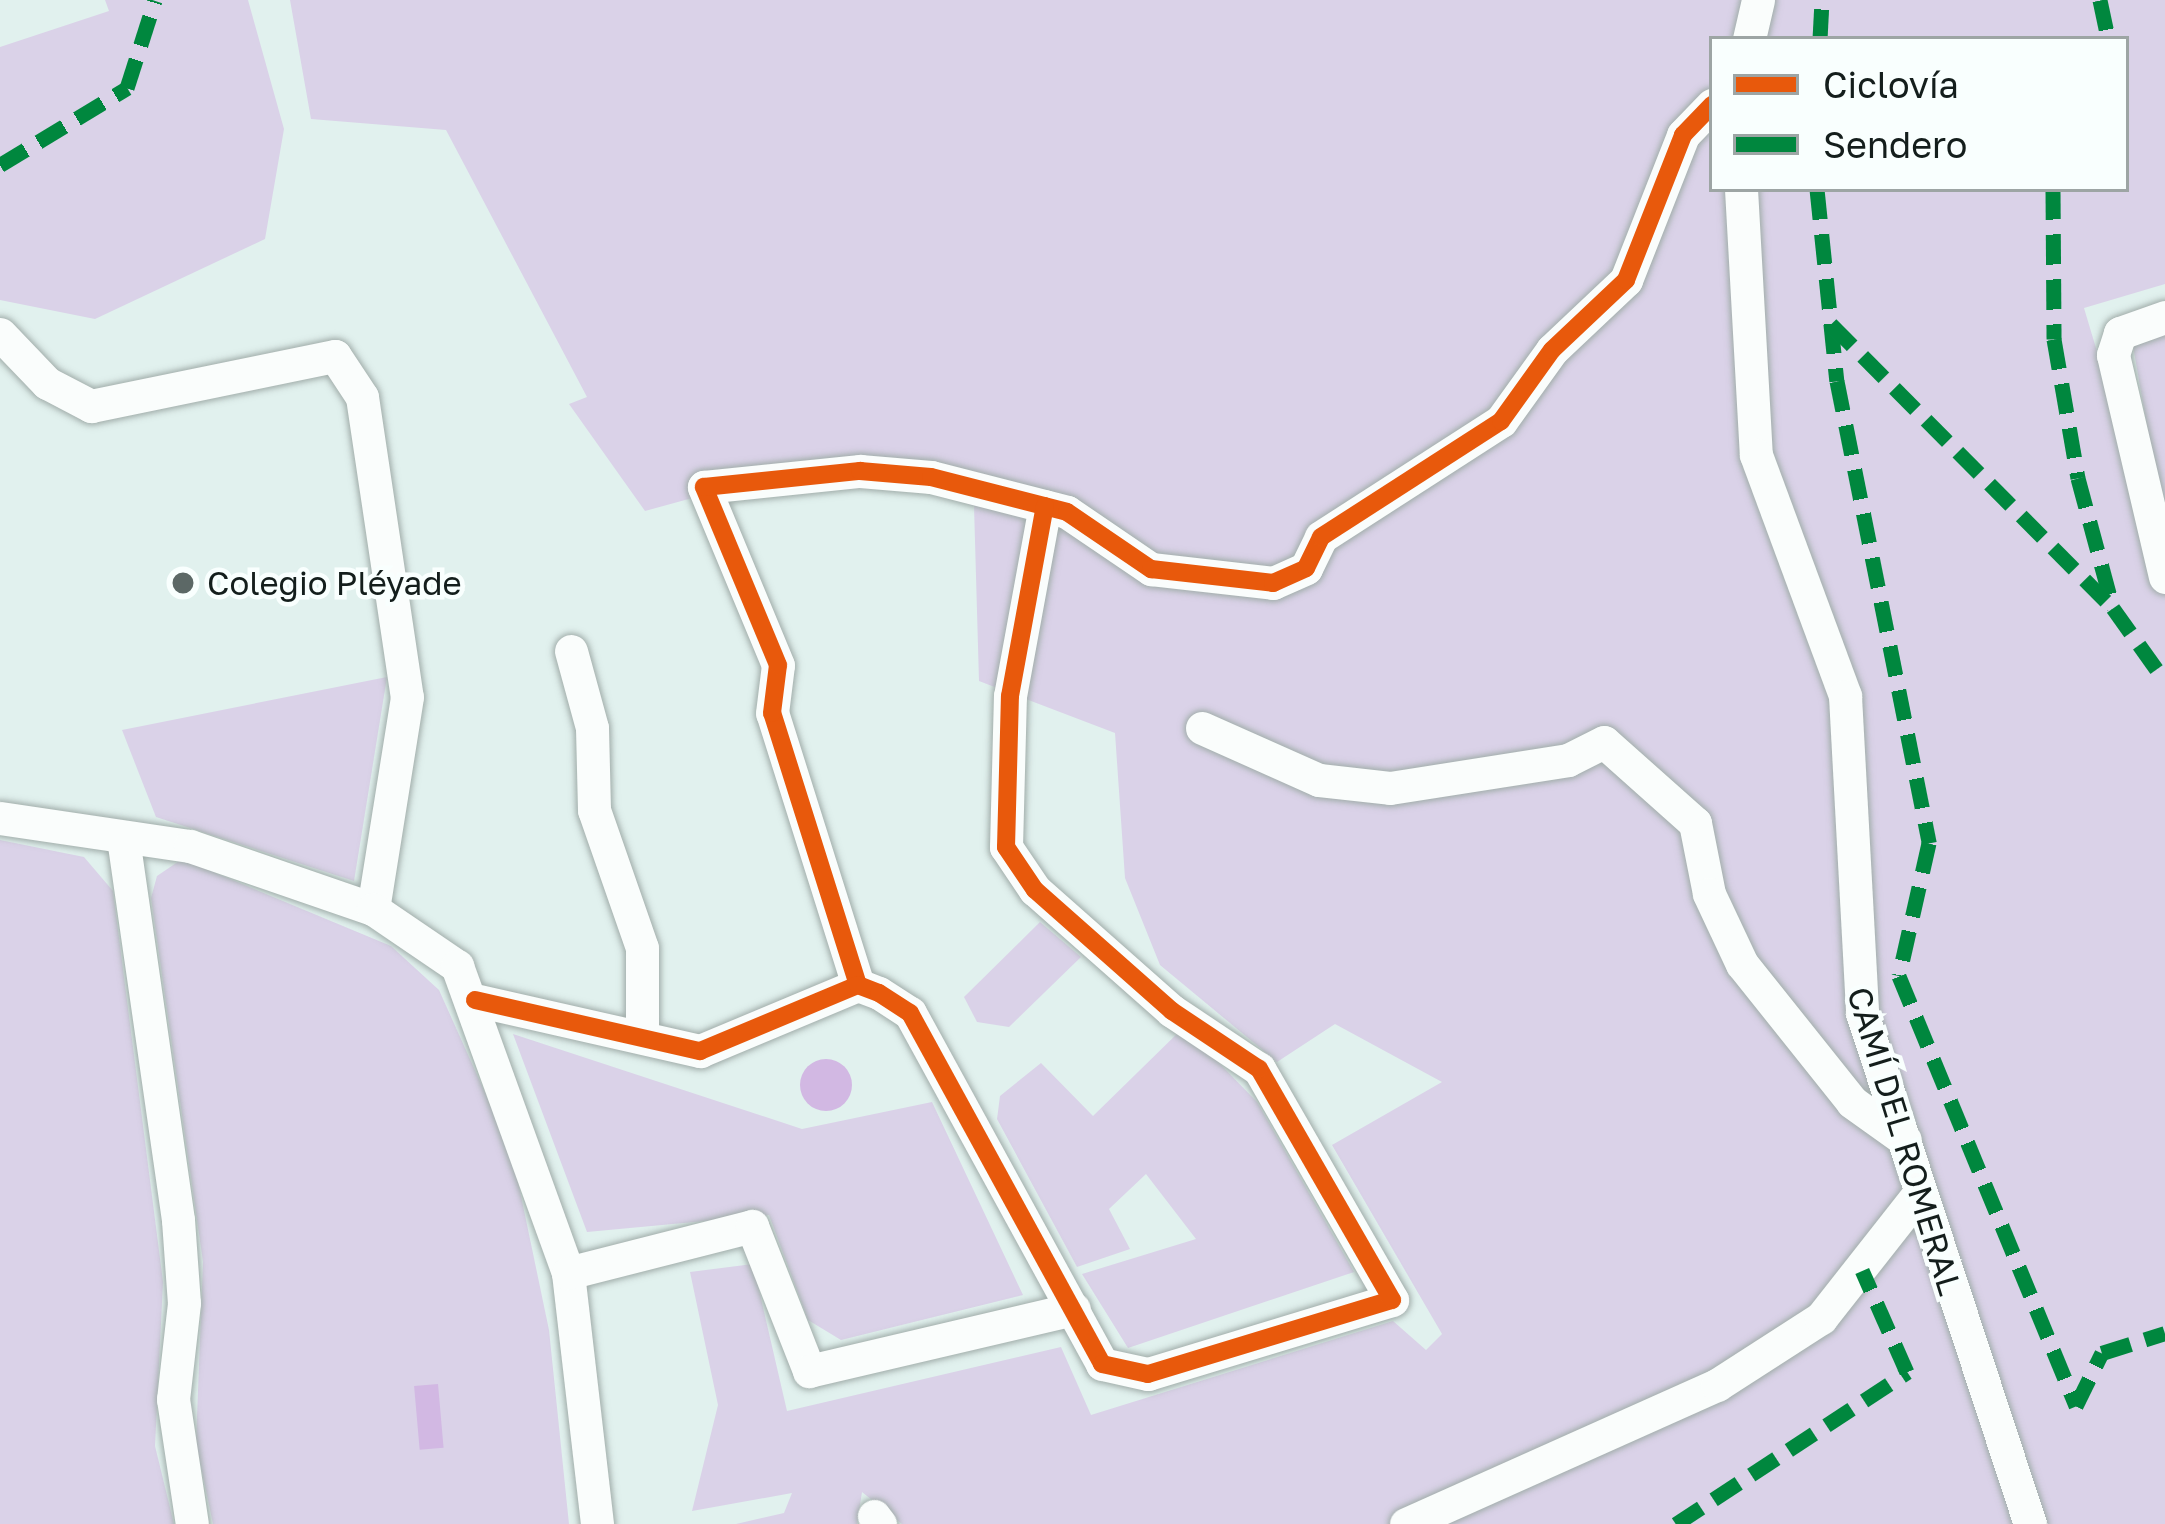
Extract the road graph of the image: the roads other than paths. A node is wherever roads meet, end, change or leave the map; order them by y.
1 (1758, 0) edge
2 (1750, 36) edge
3 (1709, 107) edge
4 (1741, 192) edge
5 (2165, 316) edge
6 (0, 334) edge
7 (1046, 506) junction
8 (2165, 577) edge
9 (571, 651) dead end
10 (1202, 728) dead end
11 (0, 818) edge
12 (123, 838) junction
13 (373, 909) junction
14 (858, 985) junction
15 (475, 1000) junction
16 (642, 1032) junction
17 (1906, 1141) junction
18 (1920, 1192) junction
19 (568, 1273) junction
20 (1074, 1309) junction
21 (193, 1524) edge
22 (597, 1524) edge
23 (1406, 1524) edge
24 (2030, 1524) edge

1 - 2 street
3 - 7 street
4 - 17 street, CAMÍ DEL ROMERAL
5 - 8 street
6 - 13 street
7 - 14 street
7 - 20 street
9 - 16 street
10 - 17 street
11 - 12 street
12 - 13 street
12 - 21 street
13 - 15 street
14 - 16 street
14 - 20 street
15 - 16 street
15 - 19 street
17 - 18 street, CAMÍ DEL ROMERAL
18 - 23 street
18 - 24 street, CAMÍ DEL ROMERAL
19 - 20 street
19 - 22 street

